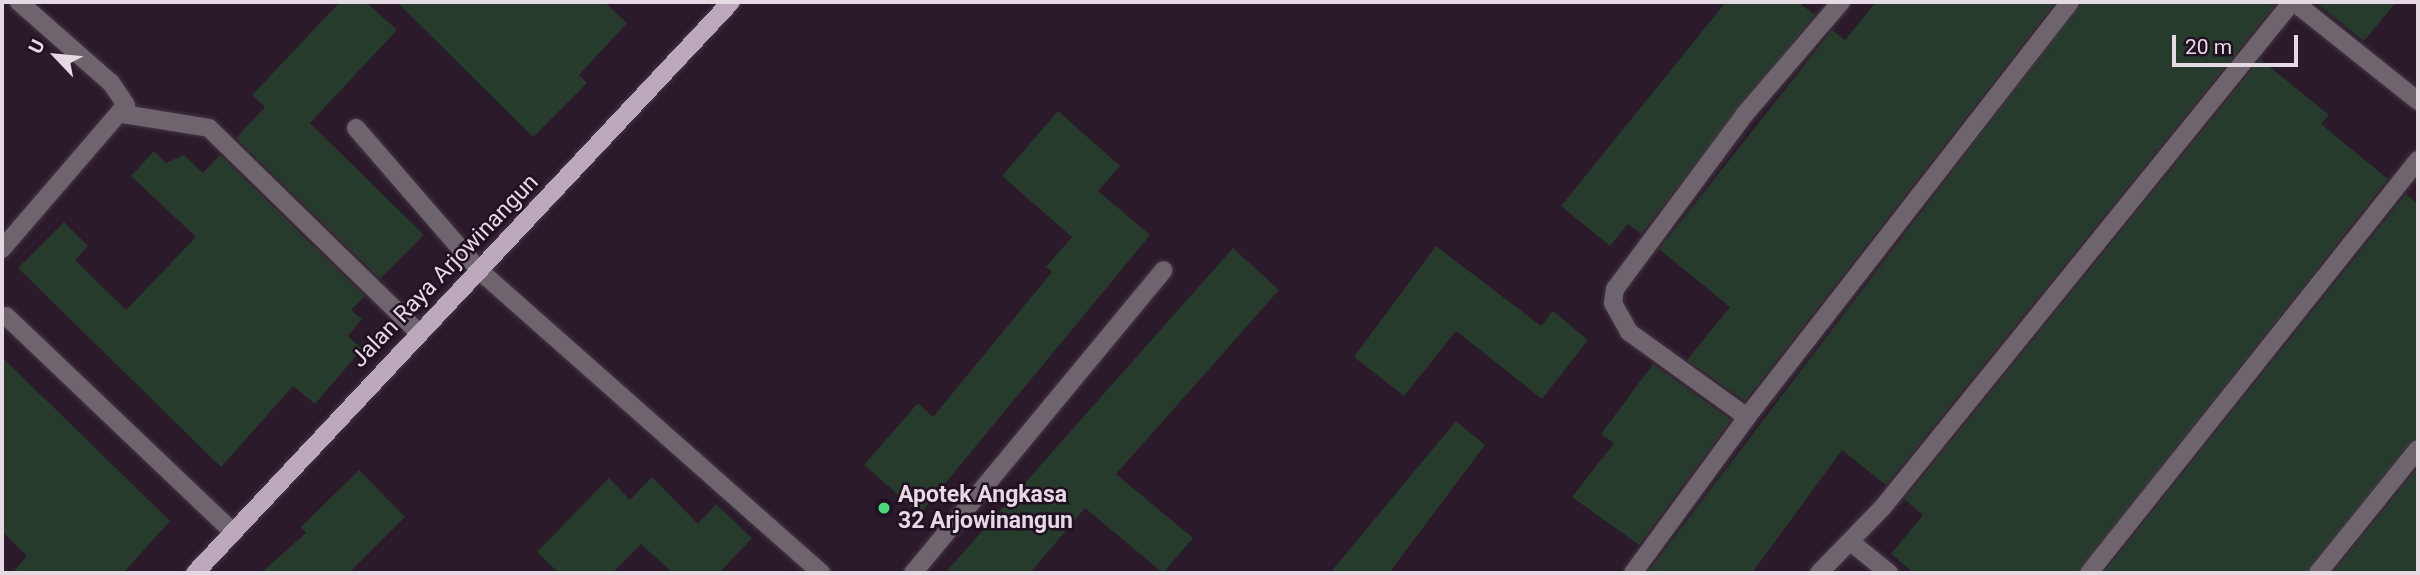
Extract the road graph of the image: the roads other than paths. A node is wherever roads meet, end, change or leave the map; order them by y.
1 (19, 2) edge
2 (731, 2) edge
3 (1841, 2) edge
4 (2070, 2) edge
5 (2293, 2) edge
6 (2418, 101) edge
7 (123, 114) junction
8 (356, 128) dead end
9 (2418, 160) edge
10 (2, 249) edge
11 (1164, 270) dead end
12 (480, 271) junction
13 (6, 317) dead end
14 (419, 333) junction
15 (1747, 417) junction
16 (2418, 449) edge
17 (233, 532) junction
18 (1852, 543) junction
19 (195, 573) edge
20 (821, 573) edge
21 (913, 573) edge
22 (1633, 573) edge
23 (1819, 573) edge
24 (1889, 573) edge
25 (2089, 573) edge
26 (2318, 573) edge

1 - 7 street
2 - 12 main road, Jalan Raya Arjowinangun
3 - 15 street
4 - 15 street
5 - 6 street
5 - 18 street
7 - 10 street
7 - 14 street
8 - 12 street
9 - 25 street
11 - 21 street
12 - 14 main road, Jalan Raya Arjowinangun
12 - 20 street
13 - 17 street
14 - 17 main road, Jalan Raya Arjowinangun
15 - 22 street
16 - 26 street
17 - 19 main road, Jalan Raya Arjowinangun
18 - 23 street
18 - 24 street

